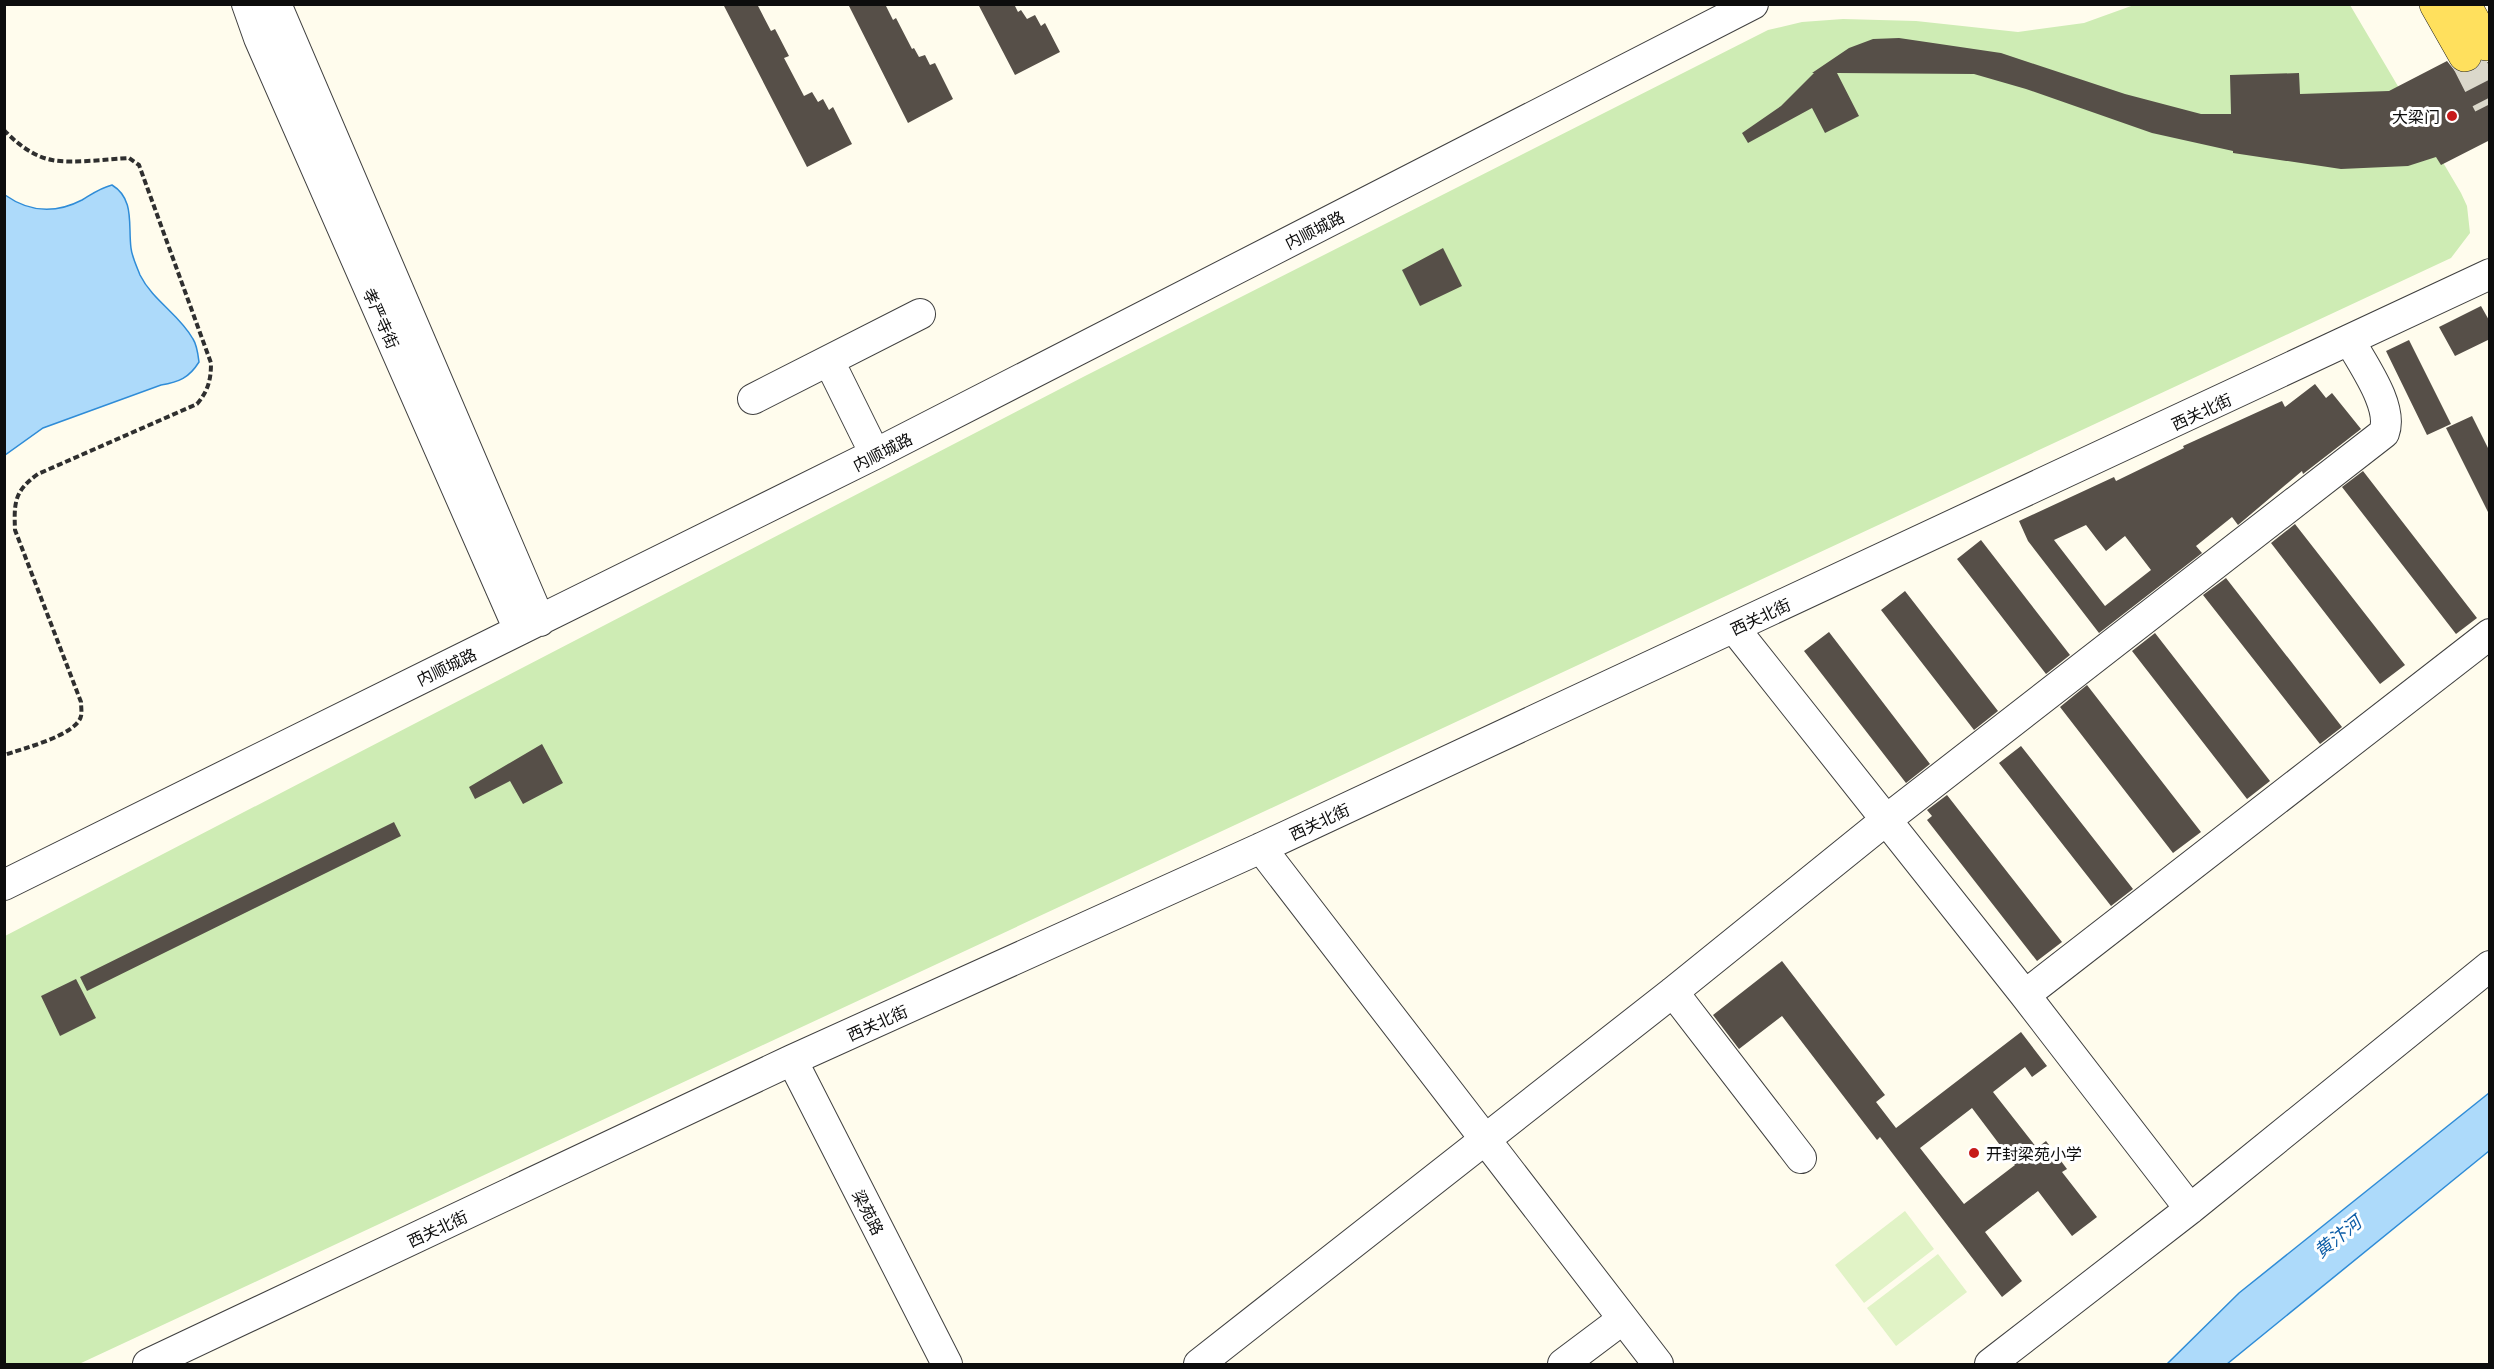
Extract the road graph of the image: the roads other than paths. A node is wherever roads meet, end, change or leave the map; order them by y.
1 (247, 4) edge
2 (276, 4) edge
3 (1753, 4) edge
4 (2436, 4) edge
5 (2464, 4) edge
6 (2490, 274) edge
7 (920, 314) dead end
8 (2350, 341) junction
9 (829, 361) junction
10 (753, 399) dead end
11 (875, 454) junction
12 (530, 625) junction
13 (1734, 628) junction
14 (2490, 634) edge
15 (1886, 820) junction
16 (1261, 848) junction
17 (4, 885) edge
18 (2490, 966) edge
19 (1673, 992) junction
20 (2025, 995) junction
21 (792, 1060) junction
22 (1485, 1140) junction
23 (1801, 1158) dead end
24 (2190, 1209) junction
25 (1623, 1319) junction
26 (148, 1365) edge
27 (947, 1365) edge
28 (1199, 1365) edge
29 (1563, 1365) edge
30 (1658, 1365) edge
31 (1990, 1365) edge

1 - 12 street, 孝严寺街
2 - 12 street, 孝严寺街
3 - 11 street, 内顺城路
4 - 5 main road
6 - 8 street, 西关北街
7 - 9 street
8 - 13 street, 西关北街
8 - 15 street
9 - 10 street
9 - 11 street
11 - 12 street, 内顺城路
12 - 17 street, 内顺城路
13 - 15 street
13 - 16 street, 西关北街
14 - 20 street
15 - 19 street
15 - 20 street
16 - 21 street, 西关北街
16 - 22 street
18 - 24 street
19 - 22 street
19 - 23 street
20 - 24 street
21 - 26 street, 西关北街
21 - 27 street, 梁苑路
22 - 25 street
22 - 28 street
24 - 31 street
25 - 29 street
25 - 30 street

